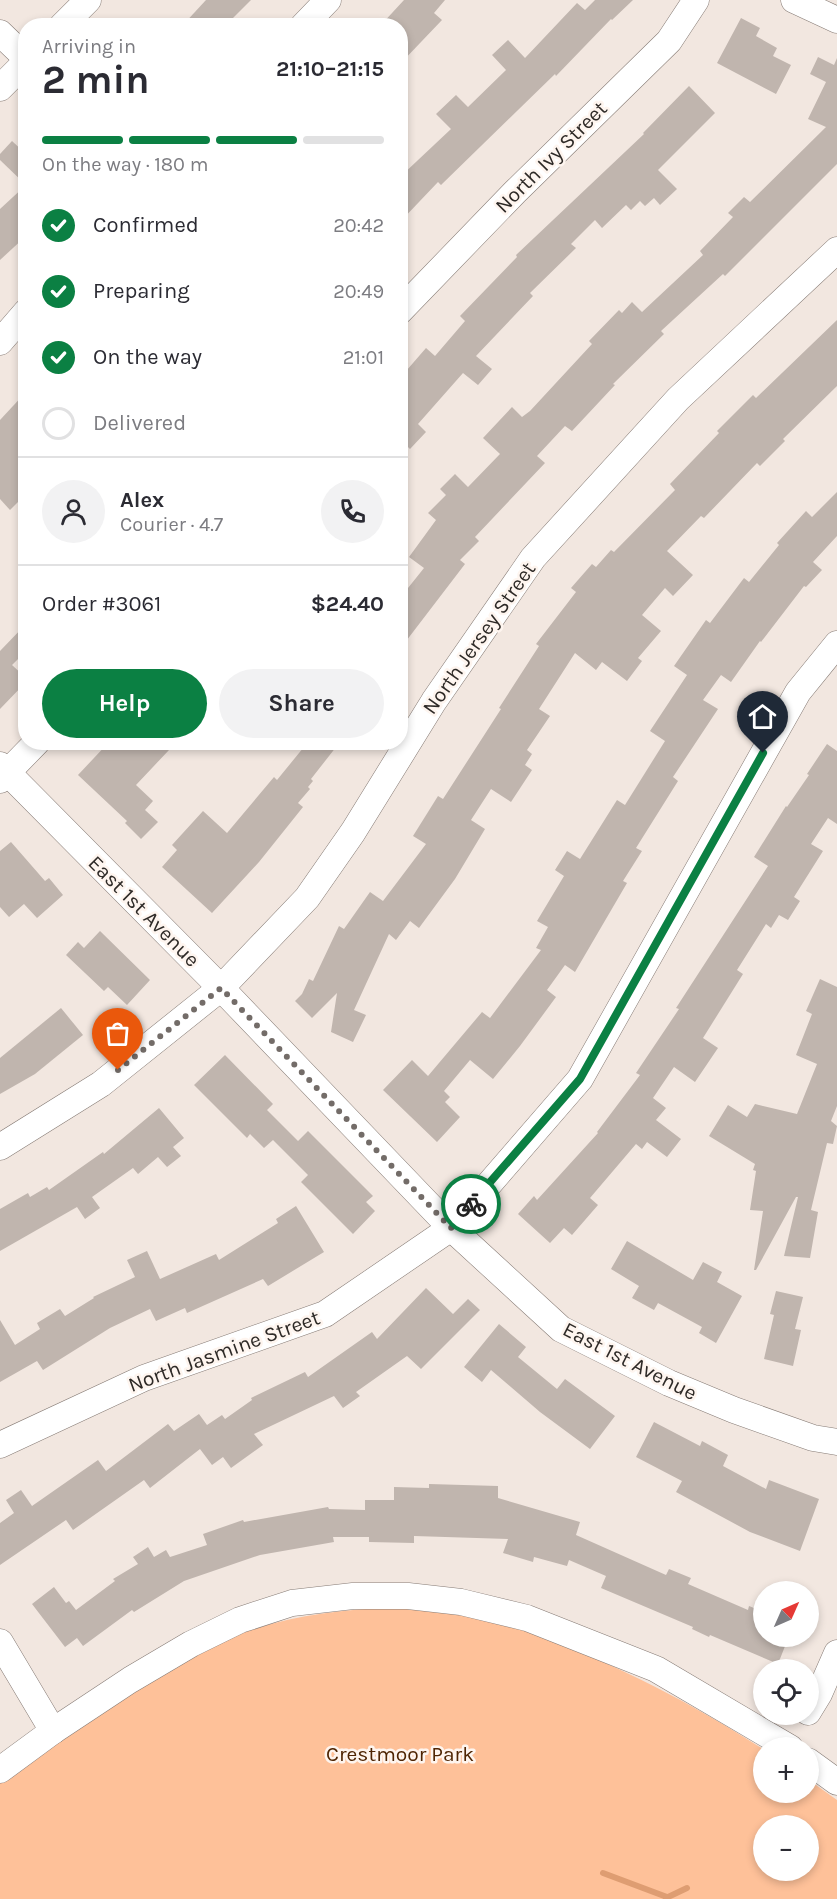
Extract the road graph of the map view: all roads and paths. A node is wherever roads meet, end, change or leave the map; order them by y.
1 (88, 0) edge
2 (328, 0) edge
3 (696, 0) edge
4 (794, 0) edge
5 (71, 18) edge
6 (311, 18) edge
7 (837, 20) edge
8 (0, 33) edge
9 (18, 52) edge
10 (18, 69) edge
11 (0, 88) edge
12 (837, 250) edge
13 (408, 303) edge
14 (18, 321) edge
15 (0, 342) edge
16 (837, 644) edge
17 (408, 743) edge
18 (28, 750) edge
19 (404, 750) edge
20 (2, 773) edge
21 (221, 988) junction
22 (0, 1148) edge
23 (451, 1228) junction
24 (837, 1442) edge
25 (0, 1445) edge
26 (0, 1642) edge
27 (837, 1653) edge
28 (819, 1694) edge
29 (53, 1731) junction
30 (772, 1737) edge
31 (819, 1769) edge
32 (0, 1770) edge
33 (837, 1782) edge

1 - 5 street
2 - 6 street
3 - 13 street, North Ivy Street
4 - 7 street
8 - 9 street
10 - 11 street
12 - 17 street, North Jersey Street
14 - 15 street
16 - 23 street, North Jasmine Street
18 - 20 street
19 - 21 street, North Jersey Street
20 - 21 street, East 1st Avenue
21 - 22 street, North Jersey Street
21 - 23 street, East 1st Avenue
23 - 24 street, East 1st Avenue
23 - 25 street, North Jasmine Street
26 - 29 street
27 - 28 street
29 - 30 street
29 - 32 street
31 - 33 street

